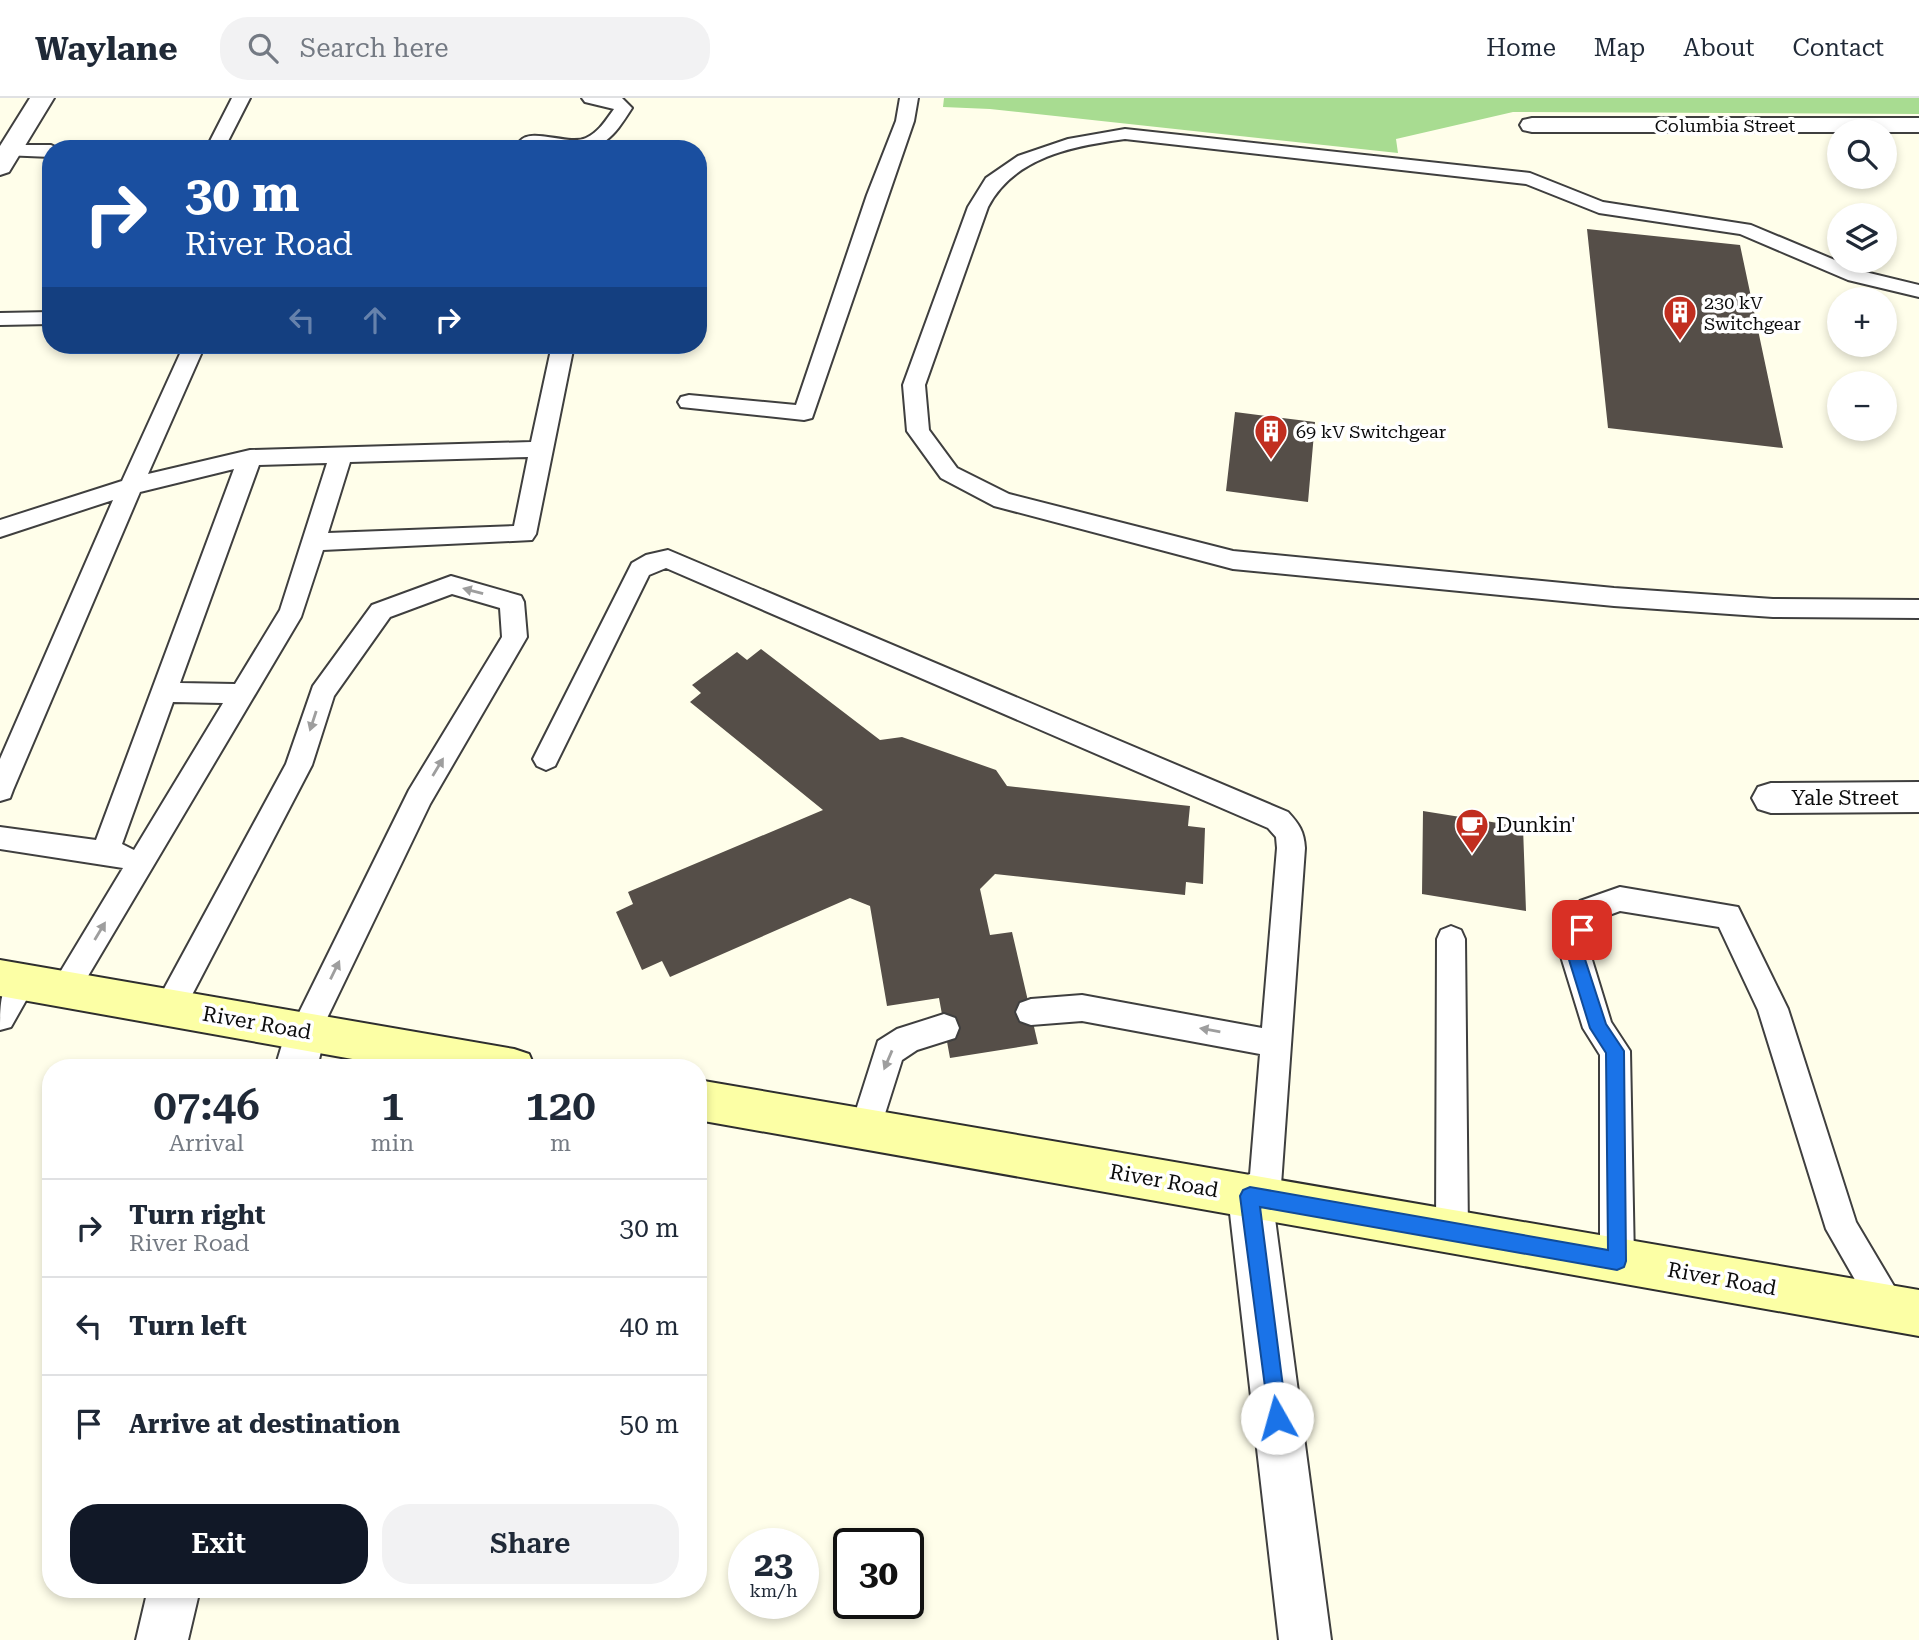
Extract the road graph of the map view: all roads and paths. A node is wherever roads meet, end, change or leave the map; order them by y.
1 (42, 98) edge
2 (241, 98) edge
3 (591, 98) edge
4 (909, 98) edge
5 (1532, 125) dead end
6 (1919, 125) edge
7 (220, 140) edge
8 (595, 140) edge
9 (42, 152) edge
10 (5, 159) edge
11 (1919, 291) edge
12 (42, 318) edge
13 (0, 319) edge
14 (190, 354) edge
15 (562, 354) edge
16 (689, 402) dead end
17 (541, 449) junction
18 (341, 455) junction
19 (250, 458) junction
20 (131, 486) junction
21 (0, 529) edge
22 (314, 542) junction
23 (1919, 609) edge
24 (164, 692) junction
25 (243, 694) junction
26 (546, 759) dead end
27 (0, 790) edge
28 (1919, 797) edge
29 (1771, 798) dead end
30 (0, 838) edge
31 (106, 853) junction
32 (144, 859) junction
33 (1451, 939) dead end
34 (11, 979) edge
35 (65, 989) junction
36 (170, 1007) junction
37 (1031, 1012) dead end
38 (0, 1017) edge
39 (944, 1028) dead end
40 (1276, 1045) junction
41 (301, 1049) edge
42 (413, 1059) edge
43 (707, 1102) edge
44 (866, 1129) junction
45 (1257, 1198) junction
46 (1452, 1232) junction
47 (1617, 1261) junction
48 (1904, 1311) edge
49 (172, 1598) edge
50 (162, 1640) edge
51 (1305, 1640) edge

1 - 10 street
2 - 7 lane
3 - 8 lane
4 - 16 lane
5 - 6 street, Columbia Street
9 - 10 lane
11 - 23 lane
12 - 13 lane
14 - 20 lane
15 - 17 lane
17 - 18 lane
17 - 22 lane
18 - 19 lane
18 - 22 lane
19 - 20 lane
19 - 24 lane
20 - 21 lane
20 - 27 lane
22 - 25 lane
24 - 25 lane
24 - 31 lane
25 - 32 lane
26 - 40 lane
28 - 29 street, Yale Street
30 - 31 lane
31 - 32 lane
35 -> 32 lane
33 - 46 lane
34 - 35 main road, River Road
34 - 38 lane
35 - 36 main road, River Road
36 - 41 main road, River Road
41 -> 36 lane
40 -> 37 lane
39 -> 44 lane
40 - 45 lane
41 - 42 main road, River Road
43 - 44 main road, River Road
44 - 45 main road, River Road
45 - 46 main road, River Road
45 - 51 street
46 - 47 main road, River Road
47 - 48 main road, River Road
47 - 48 lane
49 - 50 street

